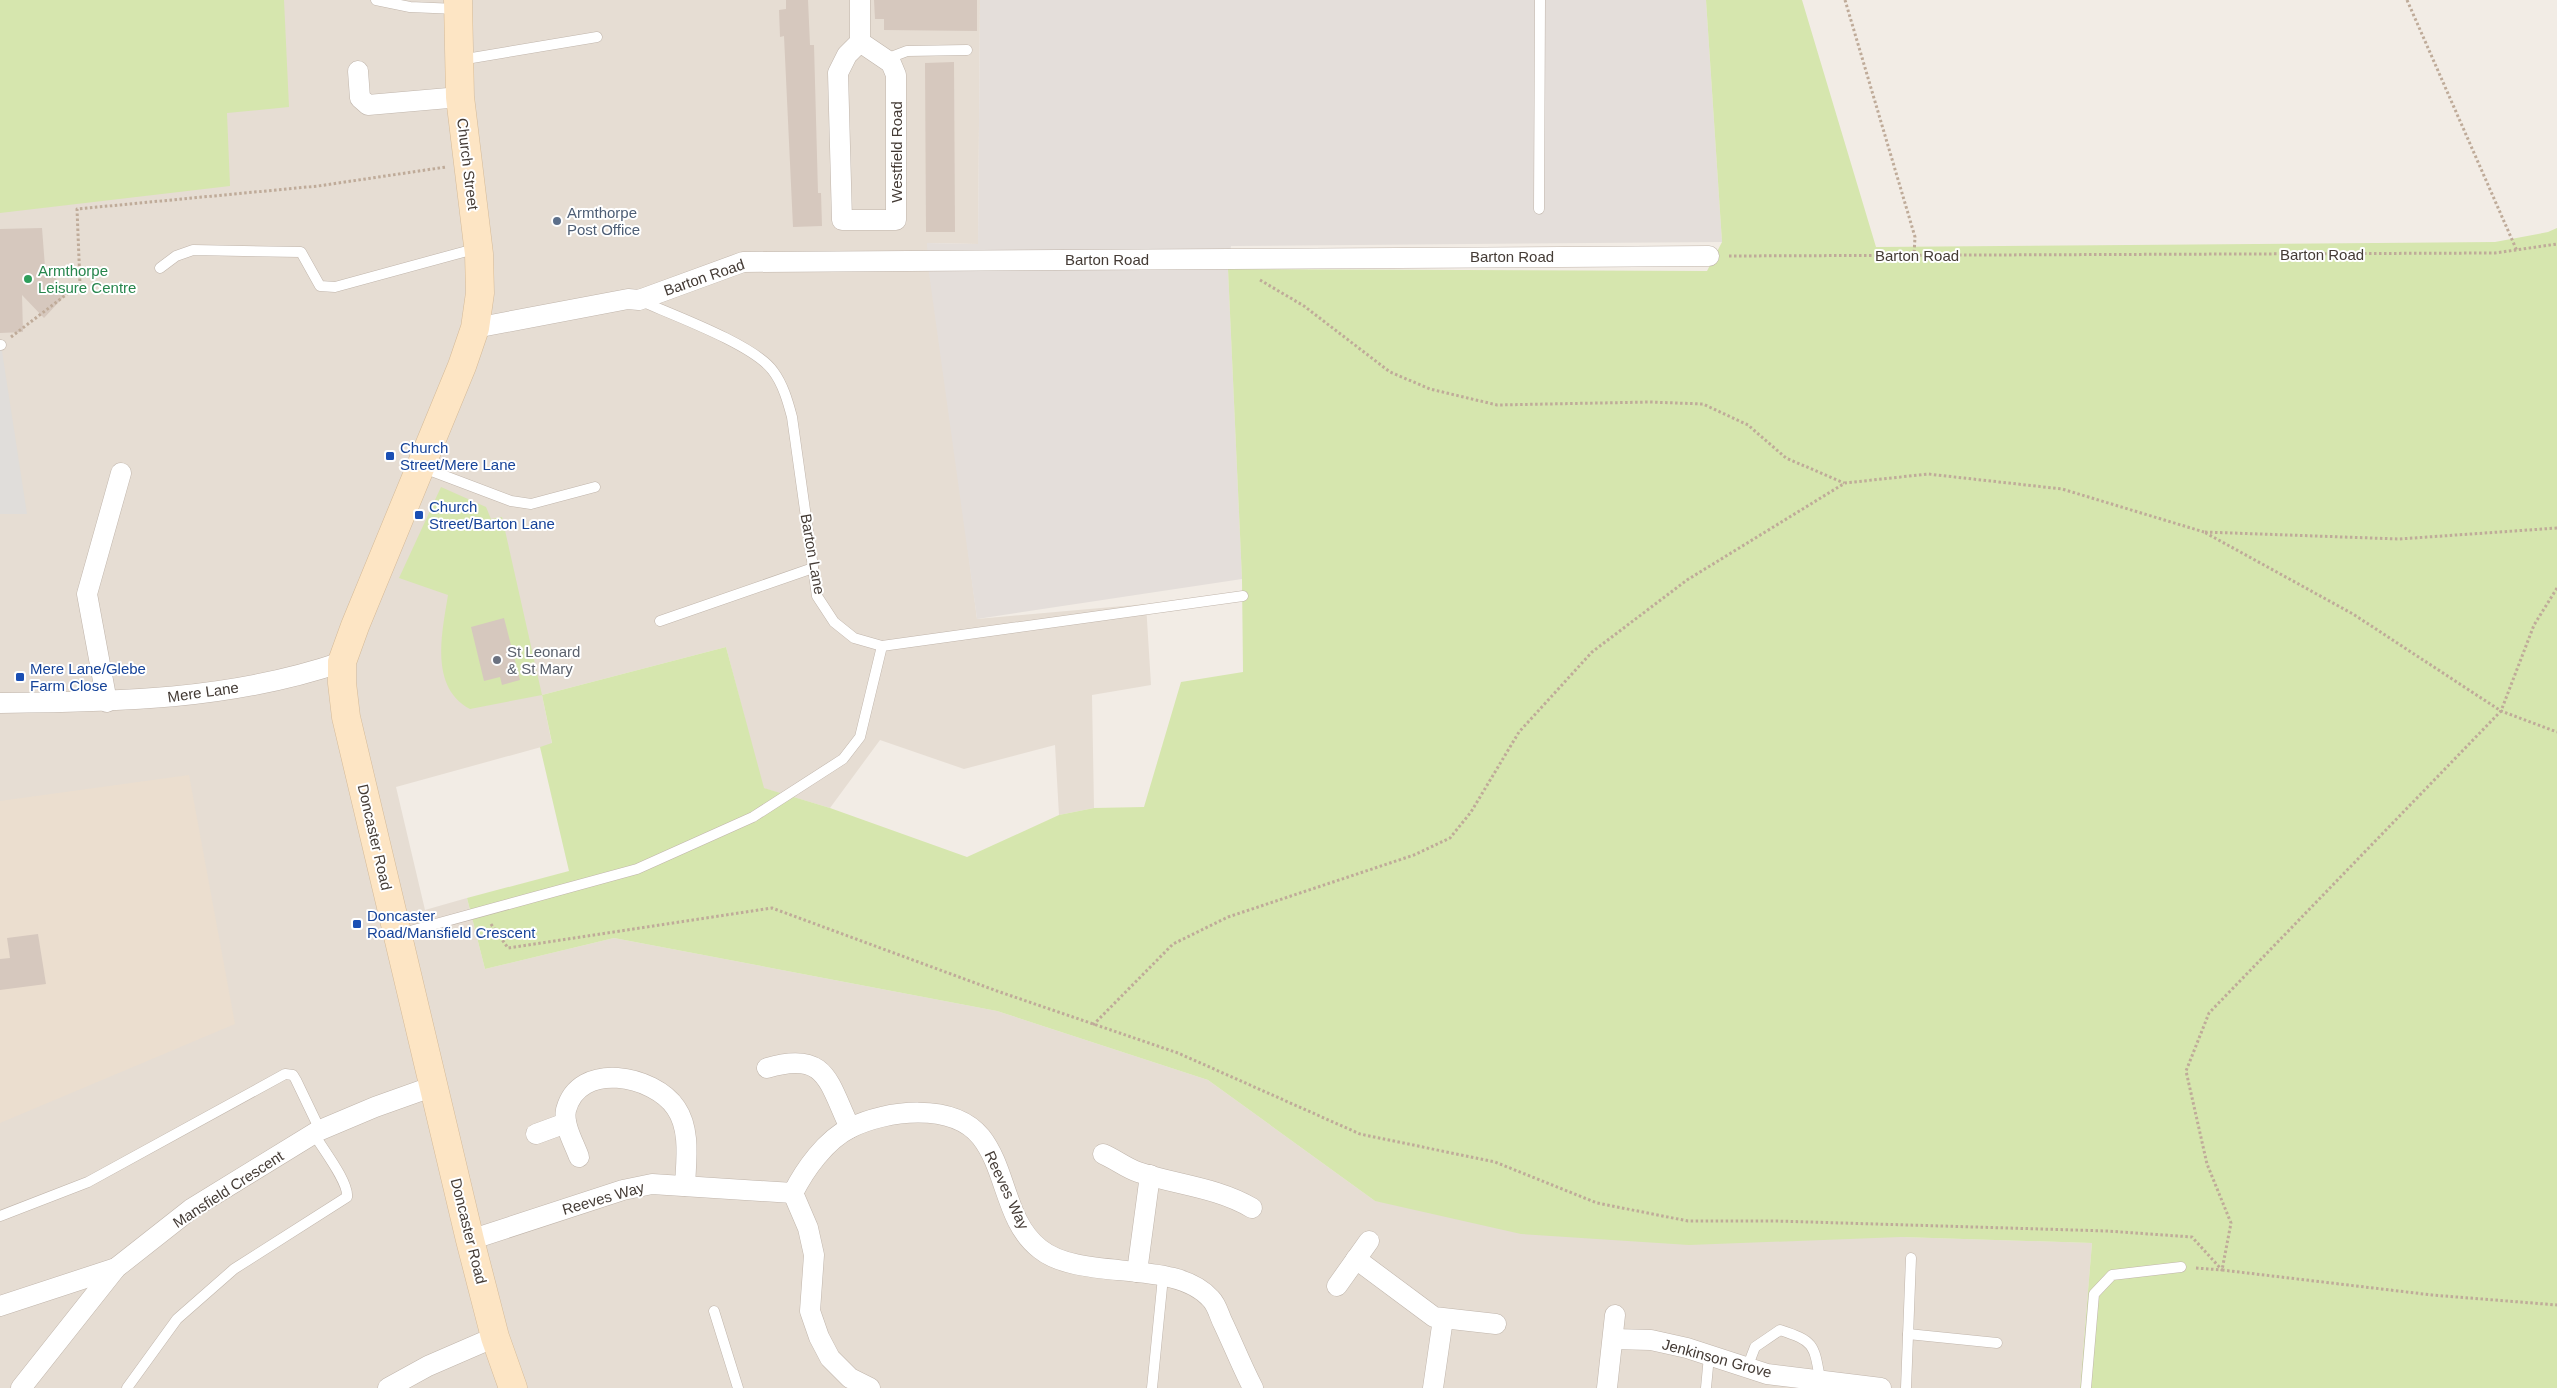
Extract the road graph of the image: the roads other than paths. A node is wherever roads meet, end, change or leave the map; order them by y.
1 (376, 0) edge
2 (860, 0) edge
3 (1540, 0) edge
4 (458, 4) edge
5 (597, 37) dead end
6 (860, 42) junction
7 (967, 50) dead end
8 (886, 59) junction
9 (459, 60) junction
10 (358, 71) dead end
11 (460, 97) junction
12 (1540, 209) dead end
13 (479, 248) junction
14 (1708, 256) road end
15 (160, 268) dead end
16 (639, 300) junction
17 (475, 328) junction
18 (420, 467) junction
19 (121, 473) dead end
20 (595, 487) dead end
21 (813, 568) junction
22 (1242, 596) dead end
23 (660, 621) dead end
24 (882, 646) junction
25 (342, 662) junction
26 (107, 702) junction
27 (0, 703) edge
28 (398, 934) junction
29 (767, 1068) dead end
30 (434, 1086) junction
31 (566, 1123) junction
32 (850, 1128) junction
33 (317, 1132) junction
34 (536, 1134) dead end
35 (1103, 1154) dead end
36 (579, 1157) dead end
37 (1150, 1175) junction
38 (685, 1186) junction
39 (794, 1192) junction
40 (1252, 1208) dead end
41 (0, 1216) edge
42 (470, 1240) junction
43 (1369, 1241) dead end
44 (1911, 1258) dead end
45 (1356, 1259) junction
46 (2181, 1267) road end
47 (116, 1268) junction
48 (1137, 1272) junction
49 (1162, 1277) junction
50 (1337, 1286) dead end
51 (0, 1306) edge
52 (714, 1311) dead end
53 (1615, 1315) dead end
54 (1443, 1319) junction
55 (1496, 1324) dead end
56 (1908, 1334) junction
57 (495, 1337) junction
58 (1613, 1339) junction
59 (1997, 1343) dead end
60 (1709, 1356) junction
61 (1747, 1368) junction
62 (1820, 1379) junction
63 (1790, 1382) edge
64 (21, 1388) edge
65 (127, 1388) edge
66 (388, 1388) edge
67 (513, 1388) edge
68 (738, 1388) edge
69 (870, 1388) edge
70 (1152, 1388) edge
71 (1253, 1388) edge
72 (1433, 1388) edge
73 (1607, 1388) edge
74 (1706, 1388) edge
75 (1881, 1388) edge
76 (1906, 1388) edge
77 (2086, 1388) edge

1 - 4 lane
2 - 6 street
3 - 12 lane
4 - 9 street, Church Street
5 - 9 lane
6 - 8 street
6 - 8 street, Westfield Road
7 - 8 lane
9 - 11 street, Church Street
10 - 11 street
11 - 13 street, Church Street
13 - 15 lane
13 - 17 street, Church Street
14 - 16 street, Barton Road
16 - 17 street, Barton Road
16 - 21 lane, Barton Lane
17 - 18 street, Doncaster Road
18 - 20 lane
18 - 25 street, Doncaster Road
19 - 26 street
21 - 23 lane
21 - 24 lane, Barton Lane
22 - 24 lane, Barton Lane
24 - 28 lane
25 - 26 street, Mere Lane
25 - 28 street, Doncaster Road
26 - 27 street, Mere Lane
28 - 30 street, Doncaster Road
29 - 32 street
30 - 33 street, Mansfield Crescent
30 - 42 street, Doncaster Road
31 - 34 street
31 - 36 street
31 - 38 street
32 - 39 street, Reeves Way
32 - 48 street, Reeves Way
33 - 41 lane
33 - 47 street, Mansfield Crescent
33 - 65 lane
35 - 37 street
37 - 40 street
37 - 48 street
38 - 39 street, Reeves Way
38 - 42 street, Reeves Way
39 - 69 street
42 - 57 street, Doncaster Road
43 - 45 street
44 - 56 lane
45 - 50 street
45 - 54 street
46 - 77 lane
47 - 51 street
47 - 64 street, Mansfield Crescent
48 - 49 street, Reeves Way
49 - 70 lane
49 - 71 street, Reeves Way
52 - 68 lane
53 - 58 street
54 - 55 street
54 - 72 street
56 - 59 lane
56 - 76 lane
57 - 66 street
57 - 67 street, Doncaster Road
58 - 60 street, Jenkinson Grove
58 - 73 street
60 - 61 street, Jenkinson Grove
60 - 74 lane
61 - 62 lane
61 - 63 street, Jenkinson Grove
62 - 63 street, Jenkinson Grove
62 - 75 street, Jenkinson Grove

